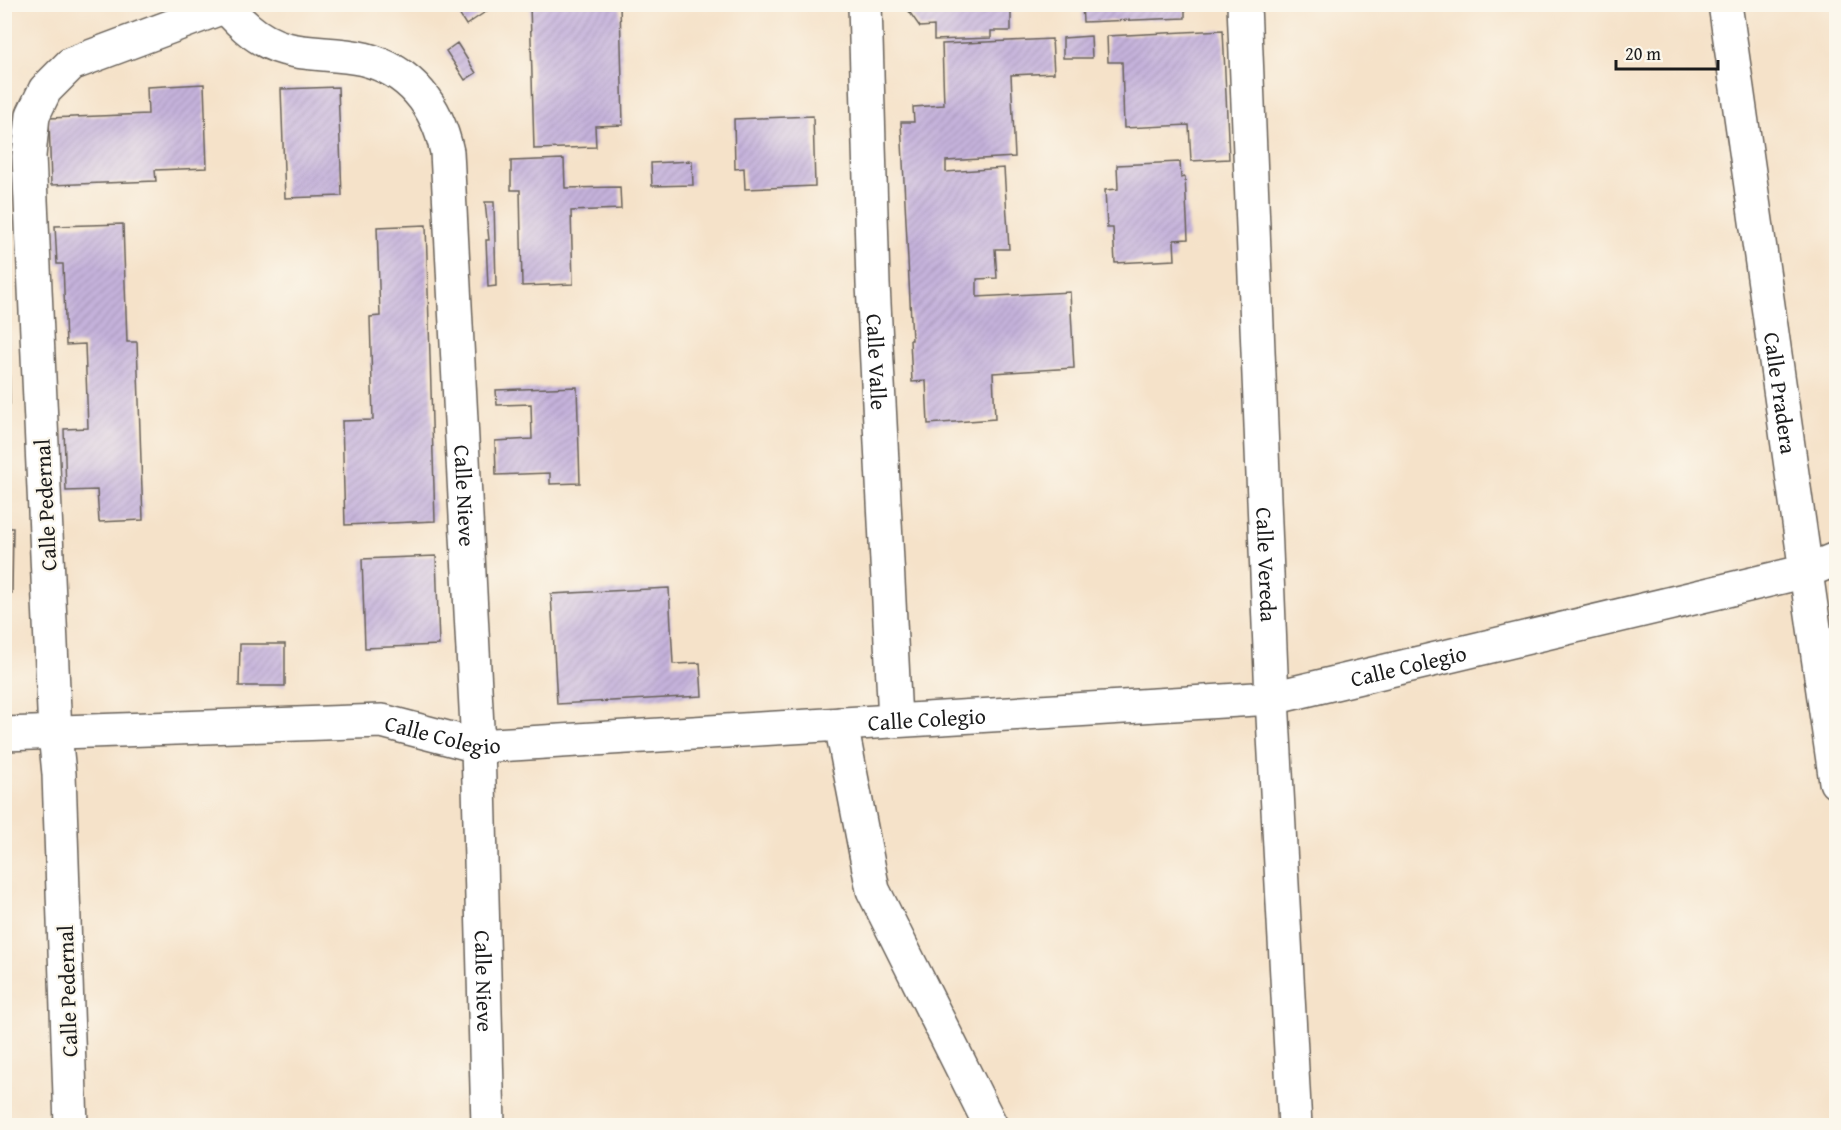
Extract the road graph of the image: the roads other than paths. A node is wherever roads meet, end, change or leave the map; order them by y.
1 (865, 4) edge
2 (1244, 4) edge
3 (1725, 4) edge
4 (226, 5) edge
5 (1836, 559) edge
6 (1807, 571) junction
7 (1272, 698) junction
8 (895, 720) junction
9 (841, 724) junction
10 (55, 734) junction
11 (4, 735) edge
12 (478, 746) junction
13 (1836, 782) edge
14 (71, 1125) edge
15 (488, 1125) edge
16 (991, 1125) edge
17 (1295, 1125) edge

1 - 8 street, Calle Valle
2 - 7 street, Calle Vereda
3 - 6 street, Calle Pradera
4 - 10 street, Calle Pedernal
4 - 12 street, Calle Nieve
5 - 6 street, Calle Colegio
6 - 7 street, Calle Colegio
6 - 13 street, Calle Pradera
7 - 8 street, Calle Colegio
7 - 17 street, Calle Vereda
8 - 9 street, Calle Colegio
9 - 12 street, Calle Colegio
9 - 16 street
10 - 11 street, Calle Colegio
10 - 12 street, Calle Colegio
10 - 14 street, Calle Pedernal
12 - 15 street, Calle Nieve

